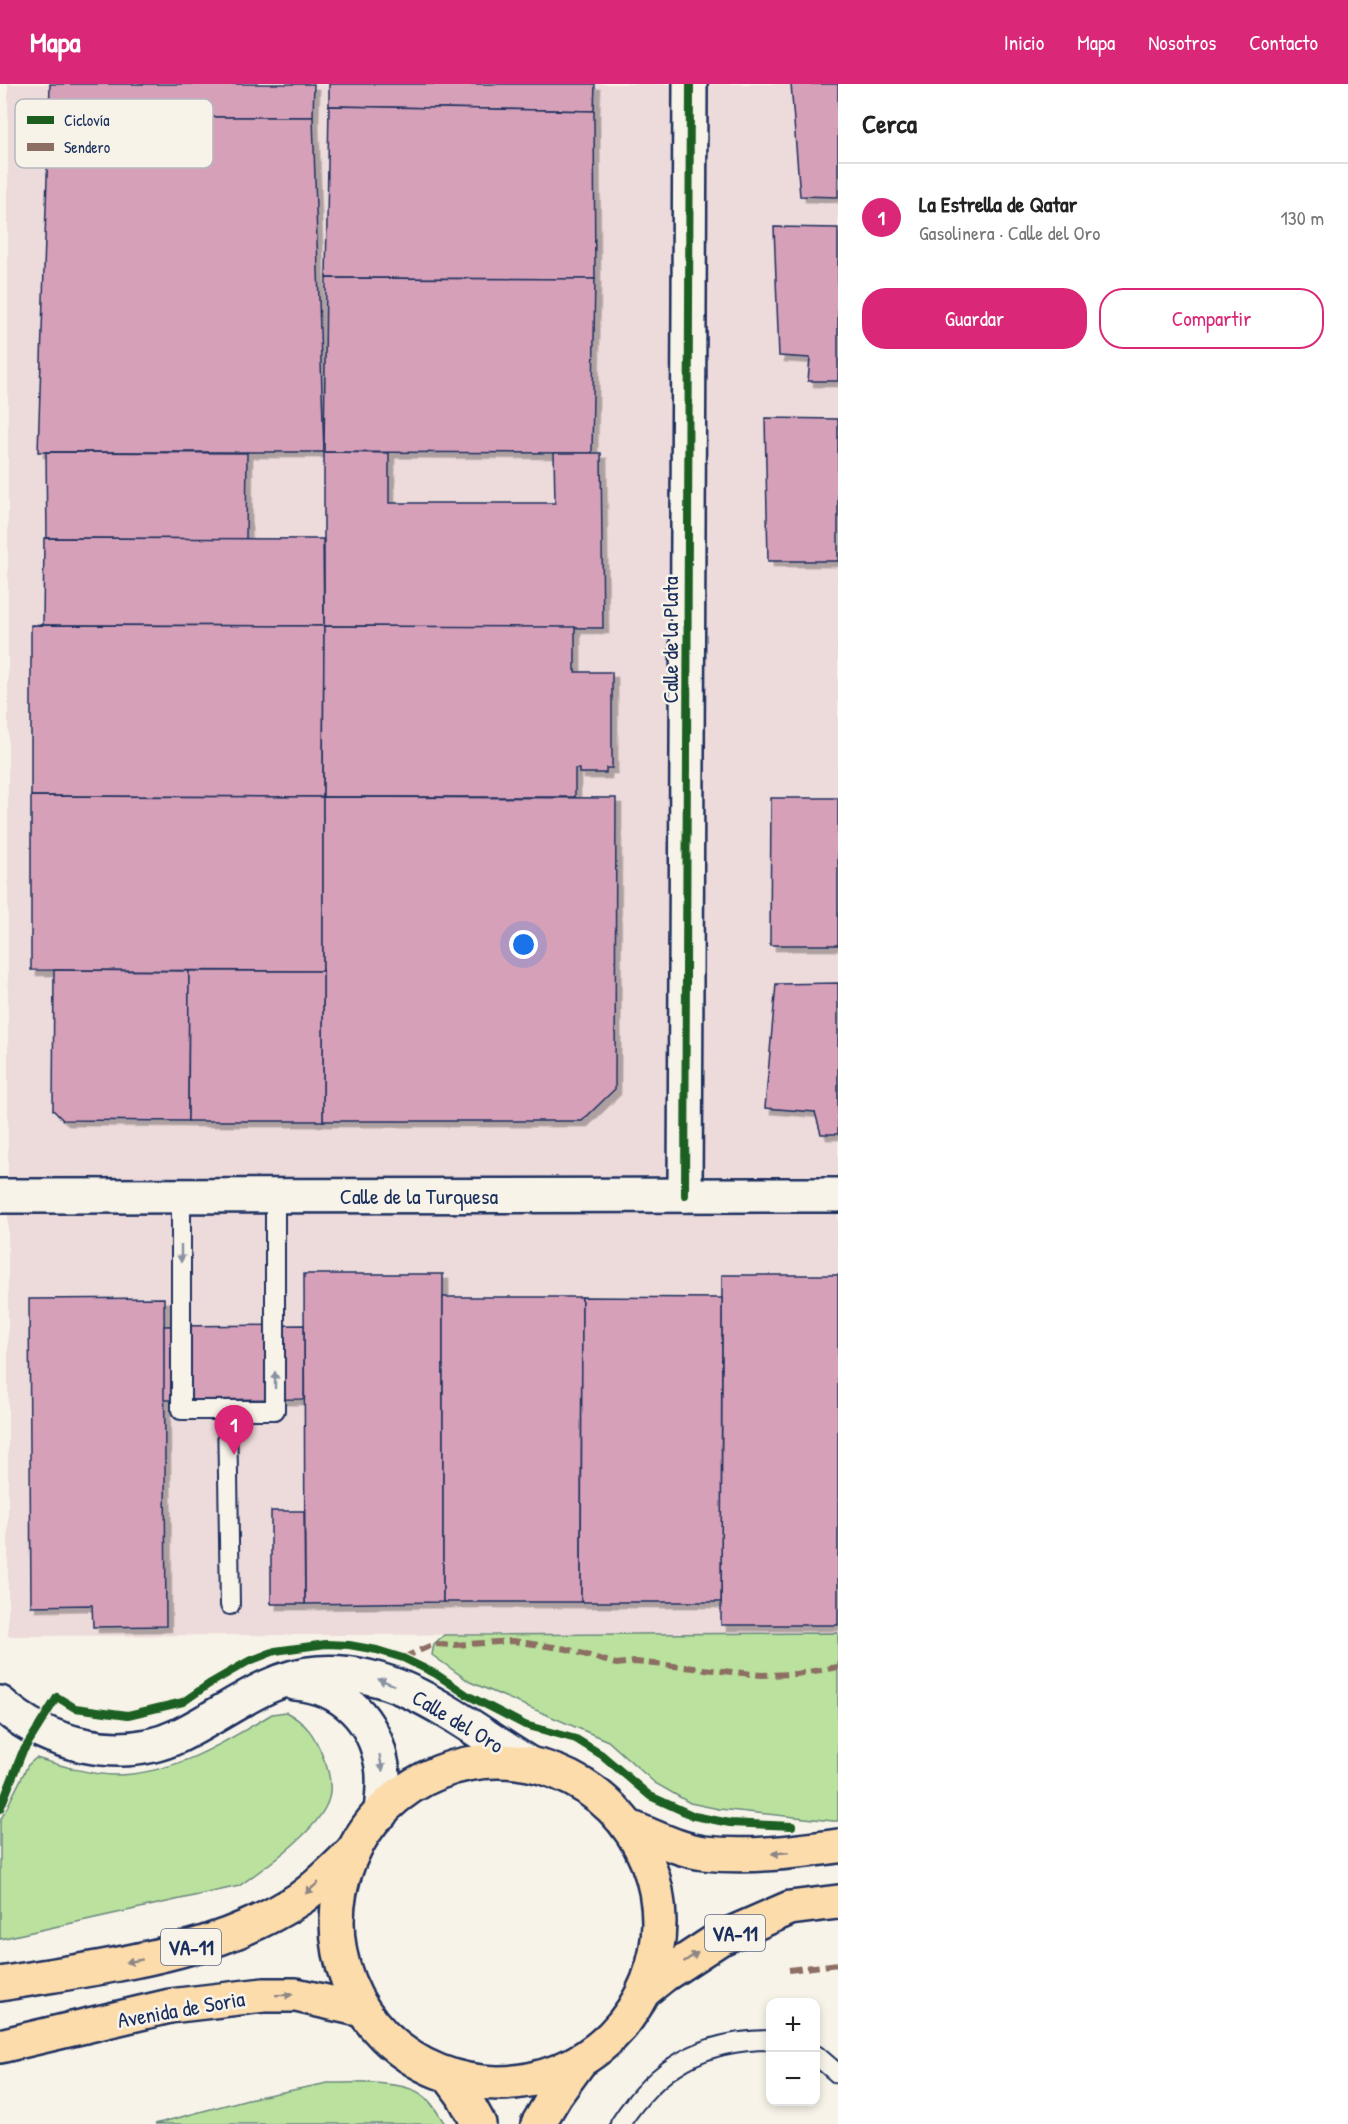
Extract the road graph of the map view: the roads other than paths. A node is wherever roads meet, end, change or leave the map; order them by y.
1 (690, 84) edge
2 (686, 1195) junction
3 (838, 1195) edge
4 (0, 1196) edge
5 (181, 1196) junction
6 (274, 1196) junction
7 (227, 1410) junction
8 (230, 1605) dead end
9 (281, 1682) junction
10 (0, 1703) edge
11 (528, 1763) junction
12 (381, 1813) junction
13 (629, 1827) junction
14 (838, 1846) edge
15 (356, 1849) junction
16 (838, 1902) edge
17 (0, 1984) edge
18 (644, 1991) junction
19 (170, 2006) junction
20 (362, 2010) junction
21 (766, 2040) edge
22 (0, 2046) edge
23 (820, 2058) edge
24 (581, 2060) junction
25 (0, 2070) edge
26 (838, 2074) edge
27 (449, 2076) junction
28 (479, 2124) edge
29 (538, 2124) edge
30 (621, 2124) edge

1 - 2 street, Calle de la Plata
2 - 3 street, Calle de la Turquesa
2 - 6 street, Calle de la Turquesa
4 - 5 street, Calle de la Turquesa
5 - 6 street, Calle de la Turquesa
5 -> 7 lane
7 -> 6 lane
7 - 8 lane
9 - 10 street, Calle del Oro
11 -> 9 street, Calle del Oro
9 -> 12 street, Calle del Oro
11 - 12 highway, VA-11
11 - 13 highway, VA-11
12 - 15 highway, VA-11
14 -> 13 highway, VA-11
13 - 18 highway, VA-11
15 -> 17 highway, VA-11
15 - 20 highway, VA-11
18 -> 16 highway, VA-11
18 - 24 highway, VA-11
19 -> 20 highway, Avenida de Soria
19 - 22 highway, Avenida de Soria
19 - 25 highway
20 - 27 highway, VA-11
21 - 30 lane
23 - 26 lane
24 - 27 highway, VA-11
24 - 29 highway
27 - 28 highway

